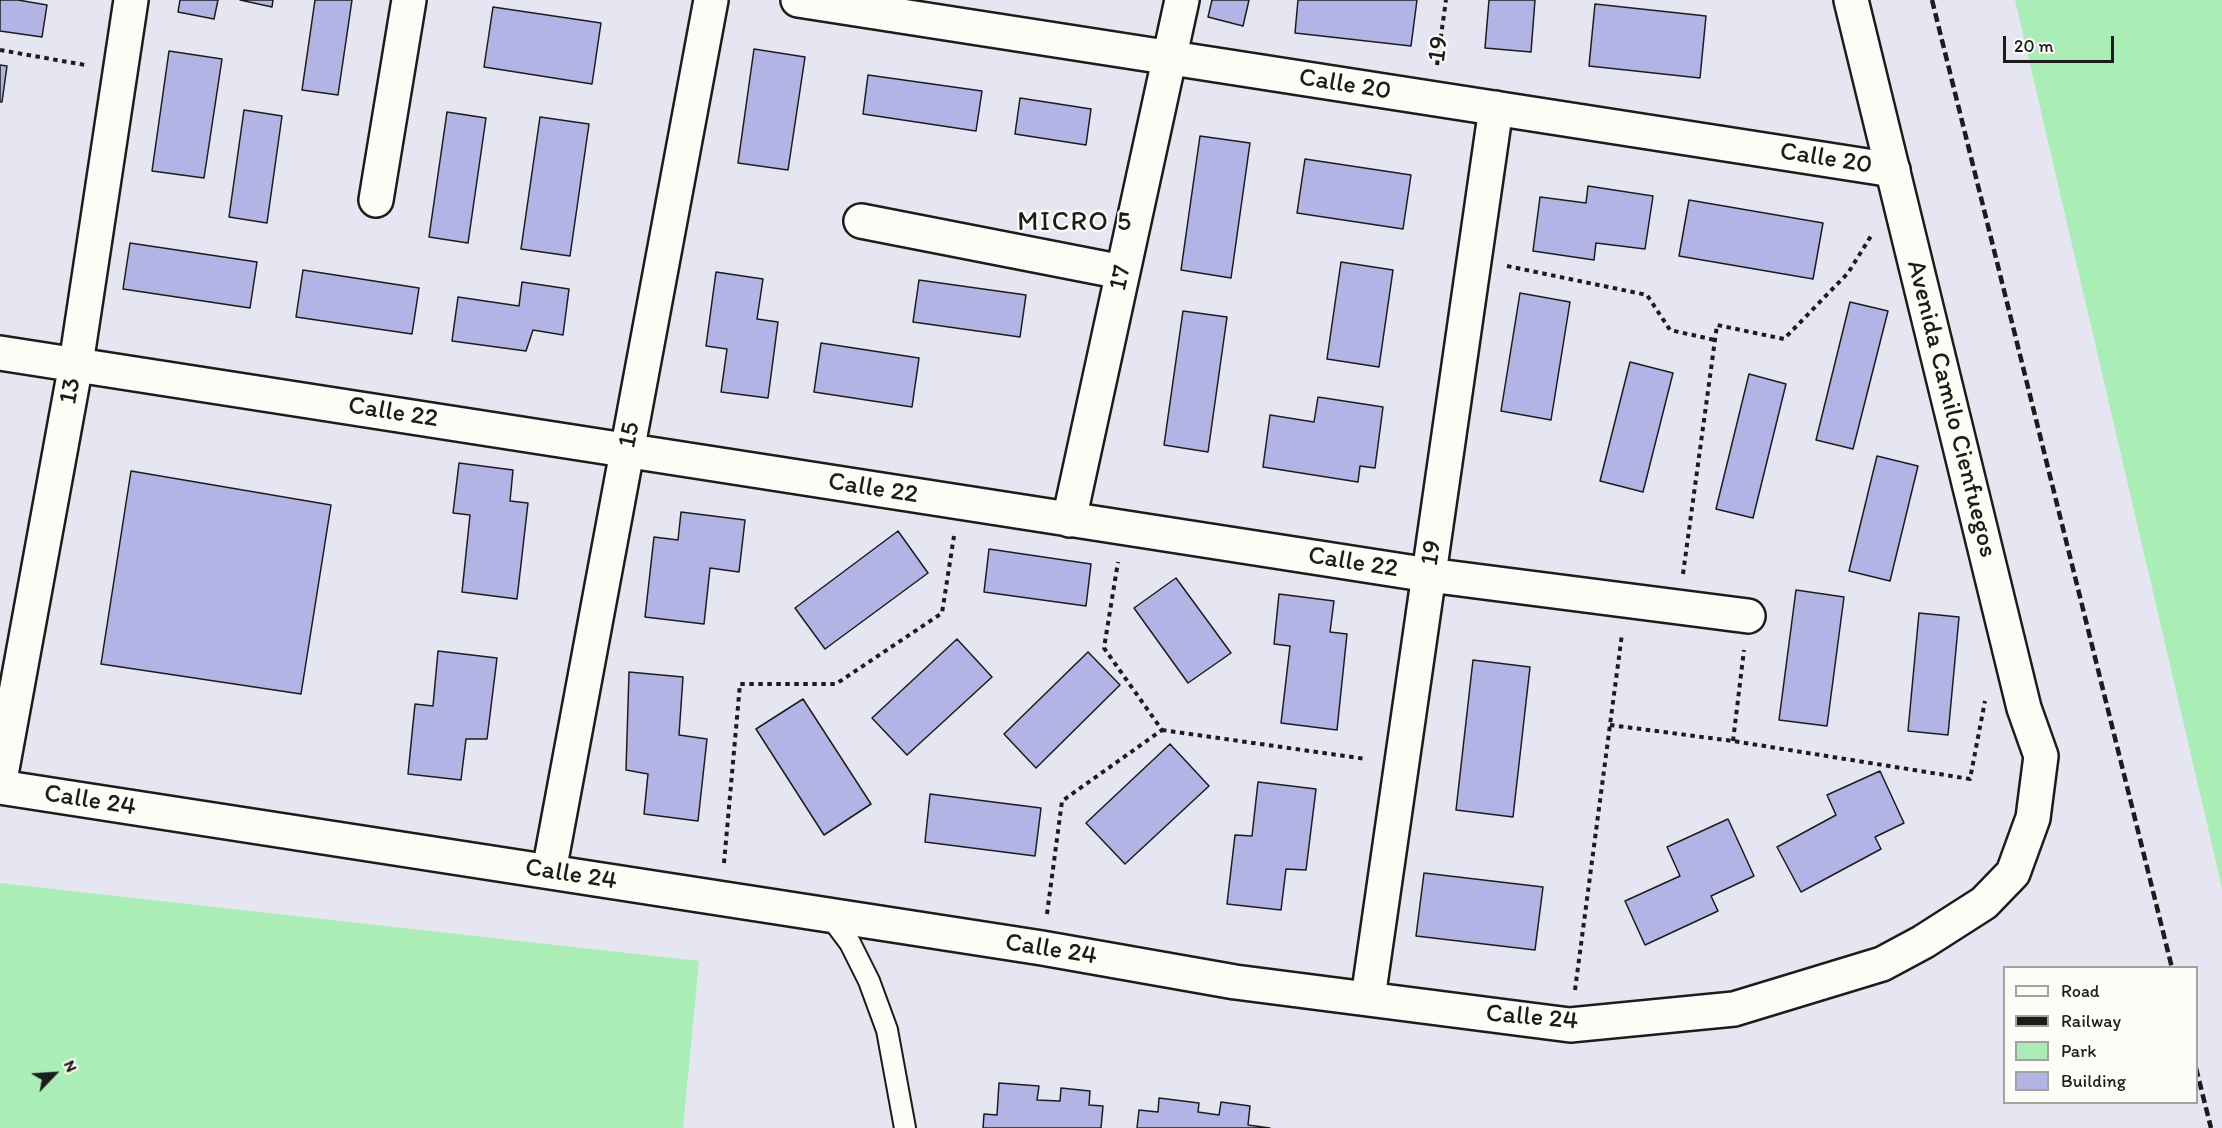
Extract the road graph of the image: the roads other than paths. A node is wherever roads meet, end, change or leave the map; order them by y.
1 (131, 0) edge
2 (409, 0) edge
3 (711, 0) edge
4 (798, 0) edge
5 (1182, 0) edge
6 (1851, 0) edge
7 (1169, 58) junction
8 (1496, 108) junction
9 (1896, 181) junction
10 (376, 200) dead end
11 (861, 221) dead end
12 (1122, 272) junction
13 (0, 353) edge
14 (76, 364) junction
15 (628, 449) junction
16 (1069, 520) junction
17 (1429, 575) junction
18 (1748, 616) road end
19 (0, 780) edge
20 (0, 787) edge
21 (2033, 818) joint
22 (549, 871) junction
23 (829, 915) junction
24 (1368, 998) junction
25 (904, 1128) edge

1 - 14 street, 13
2 - 10 street
3 - 15 street, 15
4 - 7 street, Calle 20
5 - 7 street, 17
6 - 9 street, Avenida Camilo Cienfuegos
7 - 8 street, Calle 20
7 - 12 street, 17
8 - 9 street, Calle 20
8 - 17 street, 19
9 - 21 street, Avenida Camilo Cienfuegos
11 - 12 street
12 - 16 street, 17
13 - 14 street, Calle 22
14 - 15 street, Calle 22
14 - 19 street, 13
15 - 16 street, Calle 22
15 - 22 street, 15
16 - 17 street, Calle 22
17 - 18 street, Calle 22
17 - 24 street, 19
20 - 22 street, Calle 24
21 - 24 street, Calle 24
22 - 23 street, Calle 24
23 - 24 street, Calle 24
23 - 25 lane

